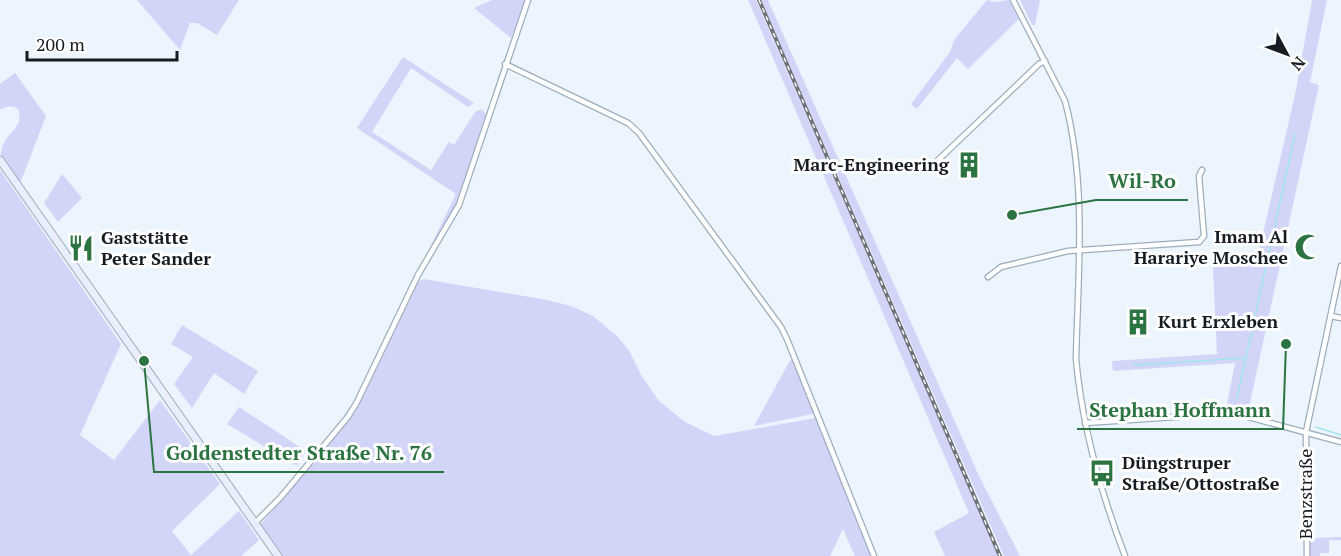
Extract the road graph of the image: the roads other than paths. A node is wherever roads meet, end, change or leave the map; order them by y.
1 (528, 0) edge
2 (1013, 0) edge
3 (1045, 61) junction
4 (505, 64) junction
5 (0, 160) edge
6 (935, 163) dead end
7 (1202, 170) dead end
8 (1079, 251) junction
9 (1341, 266) edge
10 (988, 277) dead end
11 (1331, 316) junction
12 (1341, 318) edge
13 (1085, 423) junction
14 (1306, 432) junction
15 (1341, 442) edge
16 (255, 524) junction
17 (278, 556) edge
18 (874, 556) edge
19 (1125, 556) edge
20 (1307, 556) edge

1 - 4 street
2 - 3 street
3 - 6 street
3 - 8 street
4 - 16 street
4 - 18 street
5 - 16 main road
7 - 8 street
8 - 10 street
8 - 13 street
9 - 11 street, Benzstraße
11 - 12 street
11 - 14 street, Benzstraße
13 - 14 street
13 - 19 street
14 - 15 street
14 - 20 street, Benzstraße
16 - 17 main road

